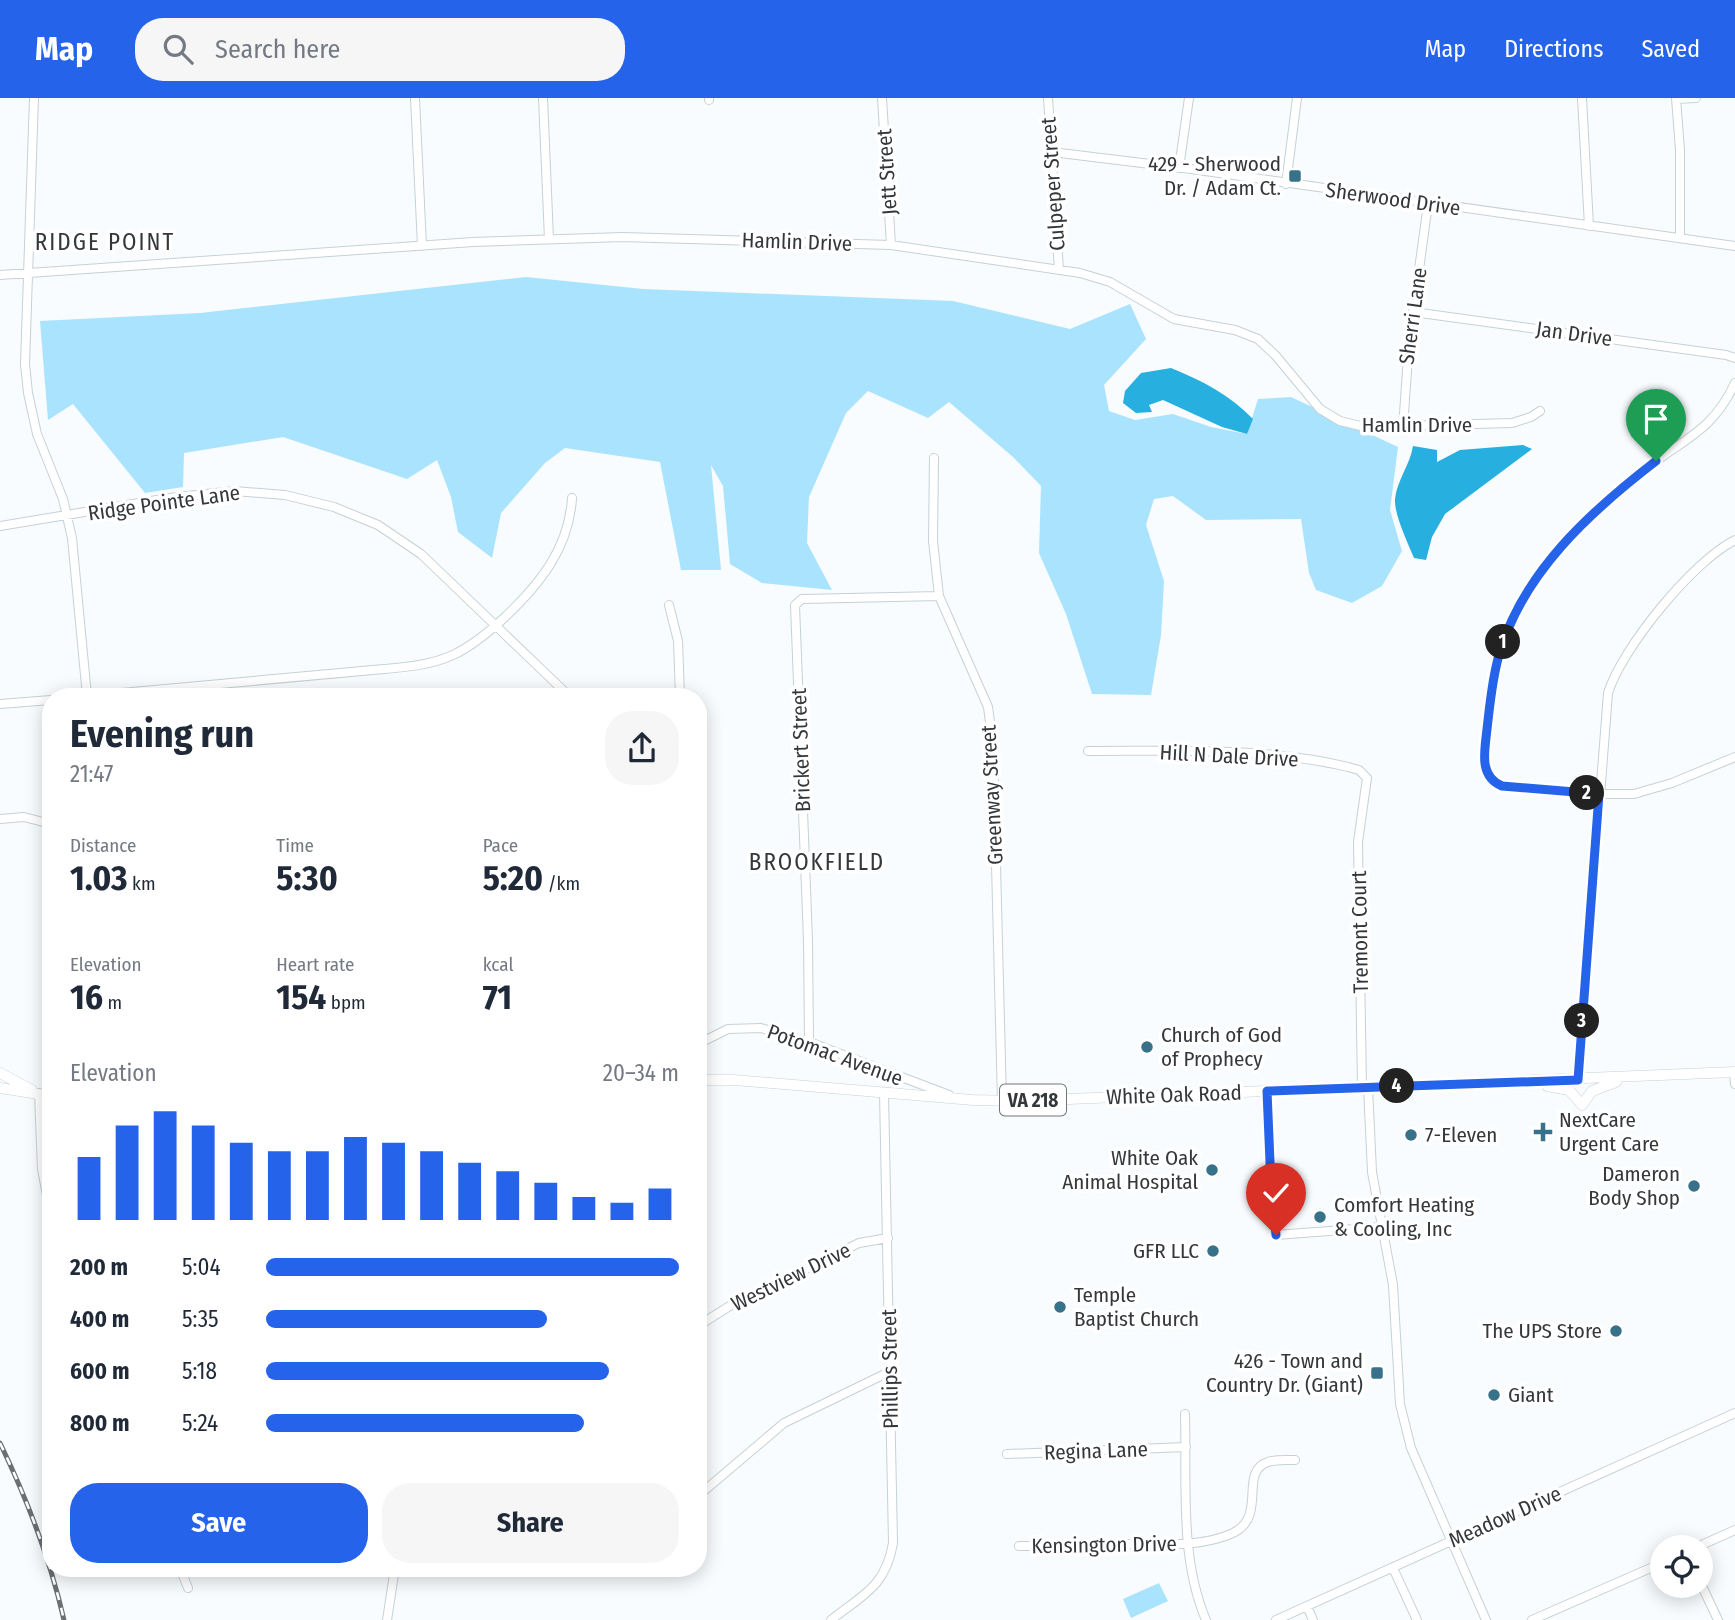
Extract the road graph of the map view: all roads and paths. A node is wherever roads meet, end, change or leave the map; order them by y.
1 (34, 98) edge
2 (415, 98) edge
3 (543, 98) edge
4 (883, 98) edge
5 (1048, 98) edge
6 (1189, 98) edge
7 (1297, 98) edge
8 (1582, 98) edge
9 (1696, 98) edge
10 (1676, 99) edge
11 (1052, 152) junction
12 (1179, 168) junction
13 (1286, 184) junction
14 (1428, 204) junction
15 (1589, 226) junction
16 (1680, 238) junction
17 (548, 239) junction
18 (891, 245) junction
19 (422, 246) junction
20 (1735, 246) edge
21 (1059, 270) junction
22 (0, 275) edge
23 (26, 275) junction
24 (1413, 312) junction
25 (1735, 358) edge
26 (1735, 383) edge
27 (1540, 411) dead end
28 (1403, 428) junction
29 (934, 458) dead end
30 (572, 498) dead end
31 (68, 516) junction
32 (0, 526) edge
33 (1735, 540) edge
34 (939, 596) junction
35 (669, 605) dead end
36 (496, 625) junction
37 (86, 688) edge
38 (171, 688) edge
39 (561, 688) edge
40 (680, 688) edge
41 (42, 701) edge
42 (0, 704) edge
43 (1088, 751) dead end
44 (1735, 757) edge
45 (1367, 778) joint
46 (1599, 794) junction
47 (0, 819) edge
48 (42, 822) edge
49 (707, 1039) edge
50 (809, 1042) junction
51 (1735, 1072) edge
52 (0, 1073) edge
53 (1634, 1077) junction
54 (707, 1080) edge
55 (1578, 1080) junction
56 (1517, 1082) junction
57 (1735, 1084) edge
58 (1365, 1087) junction
59 (0, 1088) edge
60 (1267, 1091) junction
61 (39, 1093) junction
62 (884, 1093) junction
63 (42, 1094) edge
64 (973, 1100) junction
65 (1002, 1101) junction
66 (42, 1169) edge
67 (1382, 1227) junction
68 (888, 1238) junction
69 (707, 1320) edge
70 (891, 1371) junction
71 (1735, 1413) edge
72 (1185, 1414) dead end
73 (1186, 1447) junction
74 (1007, 1454) dead end
75 (1295, 1460) dead end
76 (707, 1488) edge
77 (1735, 1530) edge
78 (1713, 1540) edge
79 (1452, 1541) junction
80 (1188, 1543) junction
81 (1019, 1546) dead end
82 (1393, 1568) junction
83 (1650, 1568) edge
84 (184, 1577) edge
85 (393, 1577) edge
86 (188, 1588) dead end
87 (1708, 1598) edge
88 (1307, 1606) junction
89 (387, 1620) edge
90 (831, 1620) edge
91 (1206, 1620) edge
92 (1276, 1620) edge
93 (1313, 1620) edge
94 (1417, 1620) edge
95 (1486, 1620) edge
96 (1532, 1620) edge
97 (1718, 1620) edge

1 - 23 street
2 - 19 street
3 - 17 street
4 - 18 street, Jett Street
5 - 11 street, Culpeper Street
6 - 12 street
7 - 13 street
8 - 15 street
9 - 10 street
10 - 16 street
11 - 12 street, Sherwood Drive
11 - 21 street, Culpeper Street
12 - 13 street, Sherwood Drive
13 - 14 street, Sherwood Drive
14 - 15 street, Sherwood Drive
14 - 24 street, Sherri Lane
15 - 16 street, Sherwood Drive
16 - 20 street, Sherwood Drive
17 - 18 street, Hamlin Drive
17 - 19 street, Hamlin Drive
18 - 21 street, Hamlin Drive
19 - 23 street, Hamlin Drive
21 - 28 street, Hamlin Drive
22 - 23 street, Hamlin Drive
23 - 31 street
24 - 25 street, Jan Drive
24 - 28 street, Sherri Lane
26 - 46 street
27 - 28 street, Hamlin Drive
29 - 34 street, Greenway Street
30 - 36 street
31 - 32 street, Ridge Pointe Lane
31 - 36 street, Ridge Pointe Lane
31 - 37 street
33 - 46 street
34 - 50 street, Brickert Street
34 - 65 street, Greenway Street
35 - 40 street
36 - 38 street
36 - 39 street, Ridge Pointe Lane
41 - 42 street
43 - 45 street, Hill N Dale Drive
44 - 46 street
45 - 58 street, Tremont Court
46 - 55 street
47 - 48 street
49 - 50 street, Potomac Avenue
50 - 64 street, Potomac Avenue
51 - 53 main road, White Oak Road / VA 218
51 - 57 street
52 - 61 main road
53 - 55 main road, White Oak Road / VA 218
53 - 56 main road
54 - 62 main road, White Oak Road / VA 218
55 - 56 main road, White Oak Road / VA 218
56 - 58 main road, White Oak Road / VA 218
58 - 60 main road, White Oak Road / VA 218
58 - 67 street, Tremont Court
59 - 61 main road
60 - 65 main road, White Oak Road / VA 218
60 - 67 street
61 - 63 main road
61 - 66 street
62 - 64 main road, White Oak Road / VA 218
62 - 68 street, Phillips Street
64 - 65 main road, White Oak Road / VA 218
67 - 79 street, Tremont Court
68 - 69 street, Westview Drive
68 - 70 street, Phillips Street
70 - 76 street
70 - 90 street, Phillips Street
71 - 79 street, Meadow Drive
72 - 73 street
73 - 74 street, Regina Lane
73 - 80 street
75 - 80 street, Kensington Drive
77 - 78 street
79 - 82 street, Meadow Drive
79 - 95 street, Tremont Court
80 - 81 street, Kensington Drive
80 - 91 street
82 - 88 street, Meadow Drive
82 - 94 street
83 - 96 street
84 - 86 street
85 - 89 street
87 - 97 street
88 - 92 street, Meadow Drive
88 - 93 street

